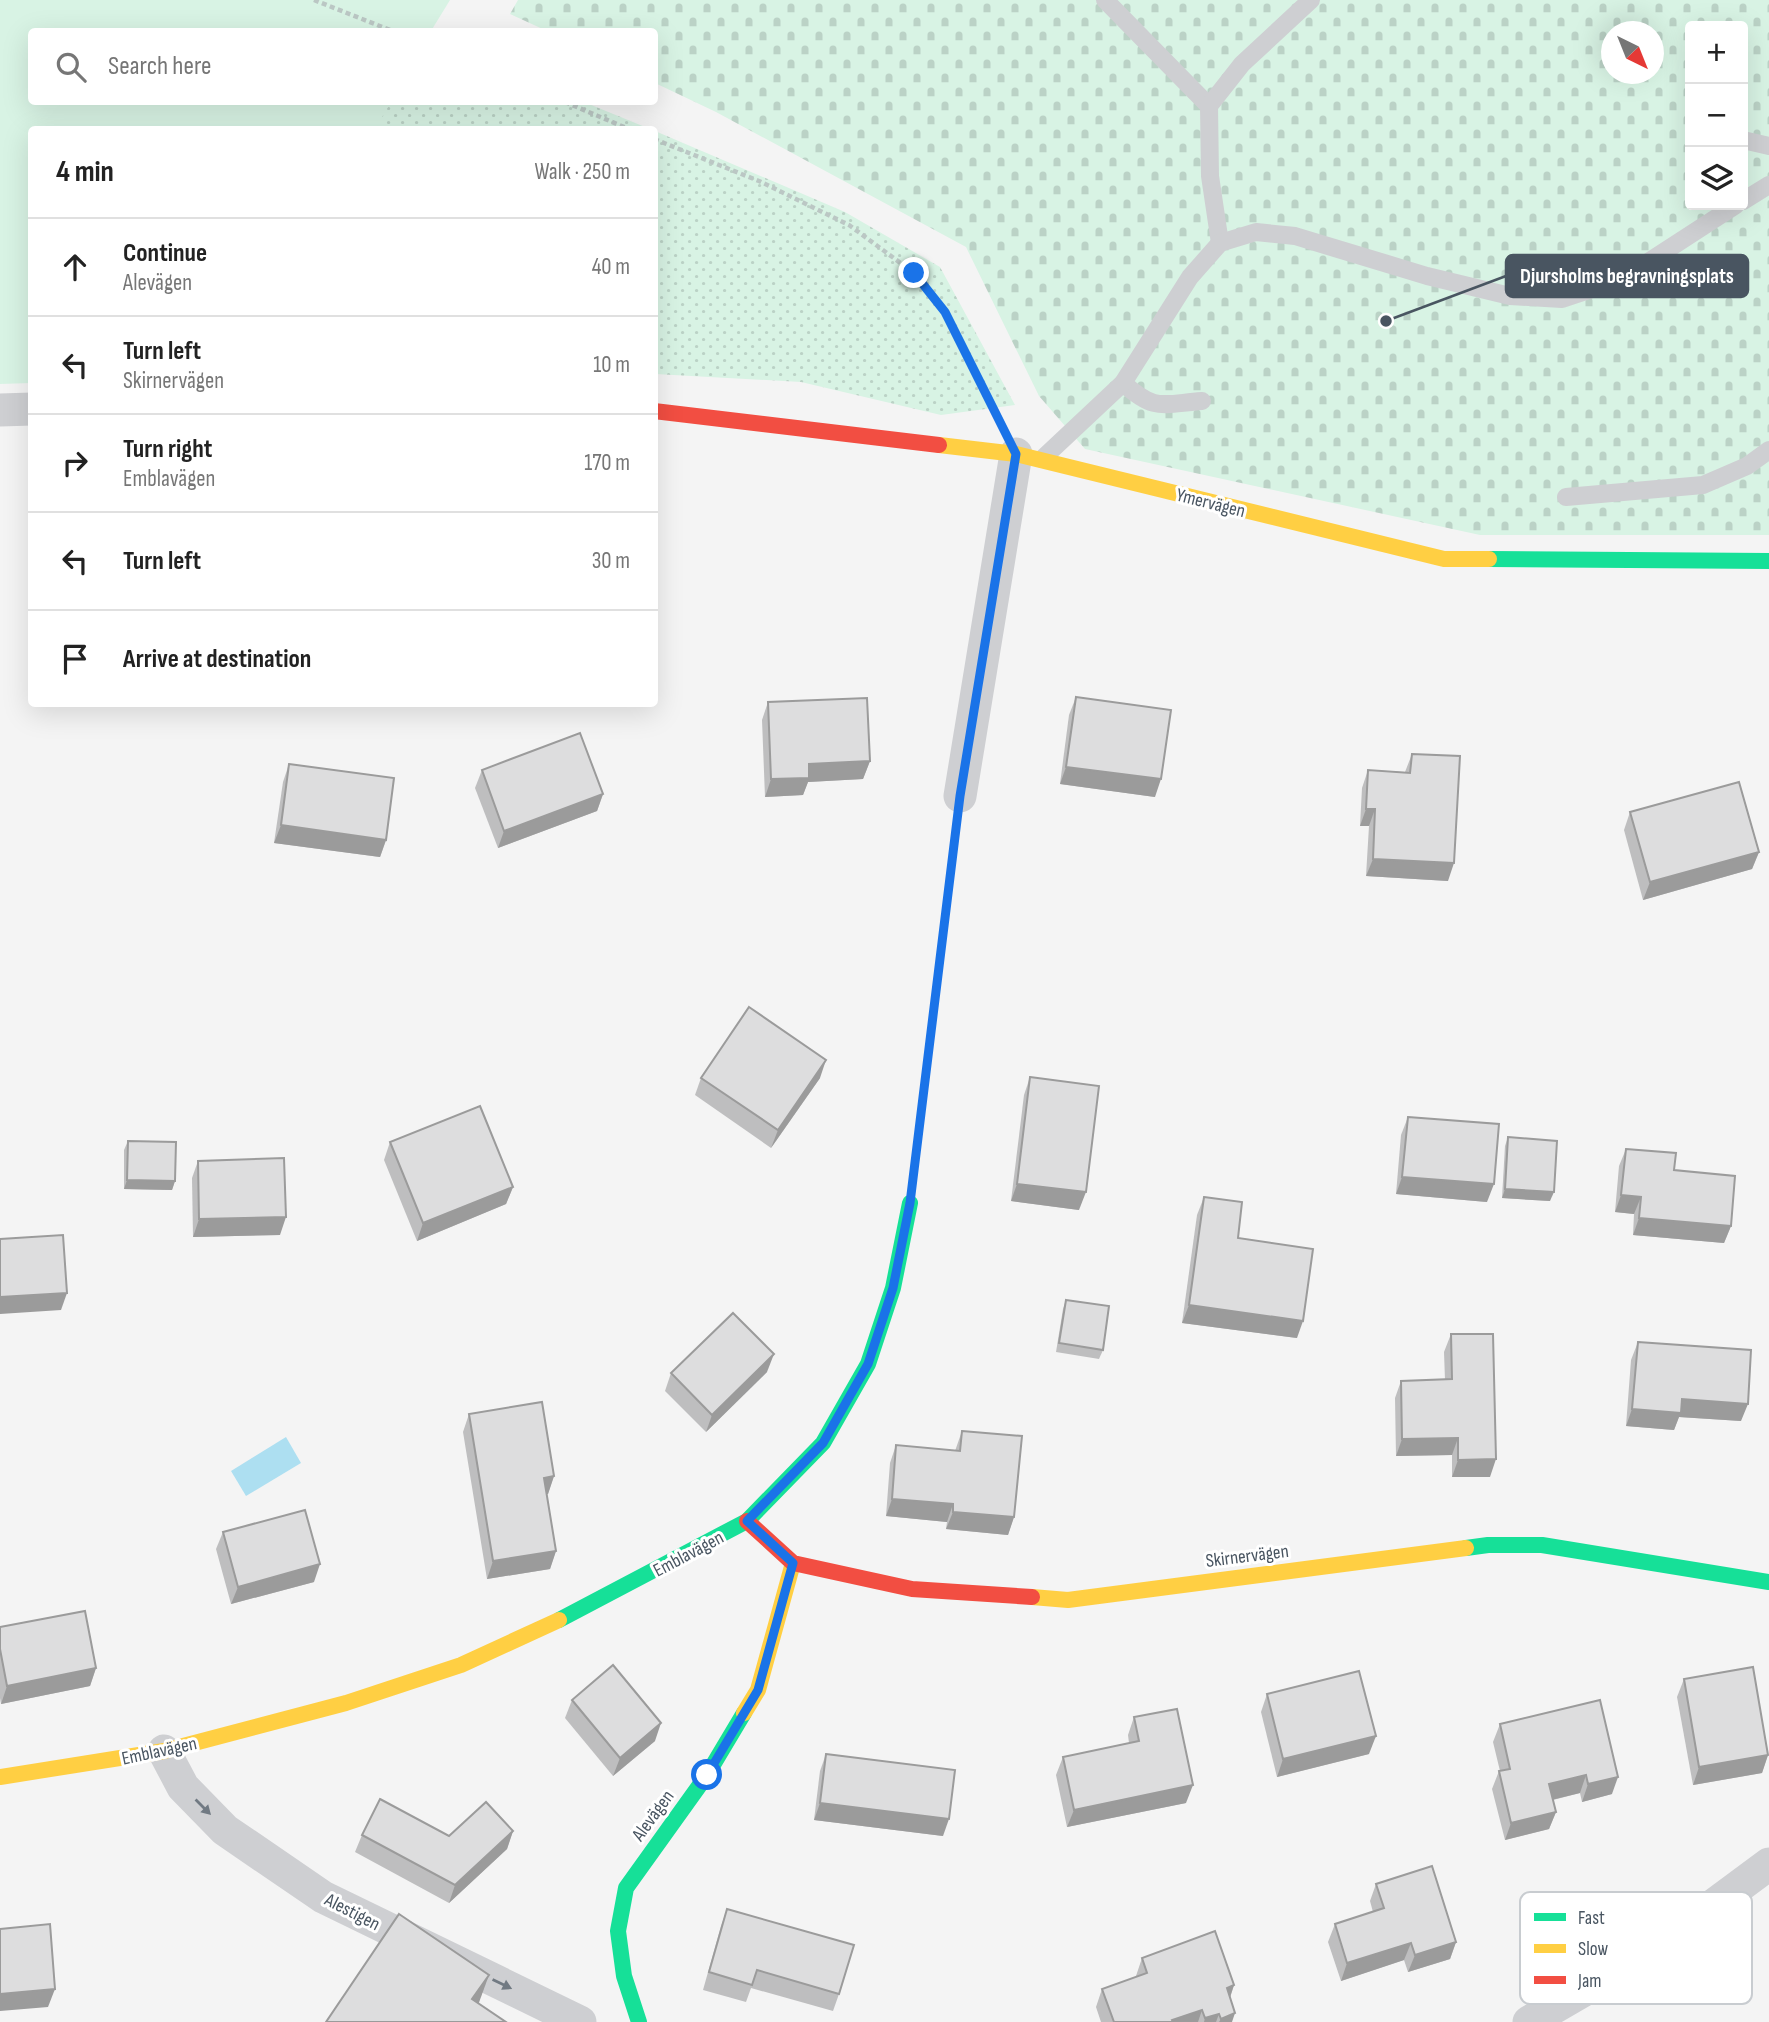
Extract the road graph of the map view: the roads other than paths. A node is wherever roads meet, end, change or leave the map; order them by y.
1 (1105, 0) edge
2 (1311, 0) edge
3 (1209, 106) junction
4 (1748, 141) edge
5 (1769, 146) edge
6 (1769, 185) edge
7 (1748, 198) edge
8 (1728, 210) edge
9 (1220, 243) junction
10 (1124, 383) junction
11 (1202, 401) dead end
12 (28, 409) edge
13 (0, 410) edge
14 (658, 411) edge
15 (1769, 450) edge
16 (1028, 457) junction
17 (1566, 497) dead end
18 (1769, 561) edge
19 (960, 796) road end
20 (910, 1203) road end
21 (747, 1521) junction
22 (793, 1563) junction
23 (1769, 1582) edge
24 (164, 1751) junction
25 (0, 1777) edge
26 (1769, 1864) edge
27 (1731, 1892) edge
28 (1560, 2004) edge
29 (580, 2022) edge
30 (639, 2022) edge
31 (1529, 2022) edge

1 - 3 lane
2 - 3 lane
3 - 9 lane
4 - 5 lane
6 - 7 lane
8 - 9 lane
9 - 10 lane
10 - 11 lane
10 - 16 lane
12 - 13 street
14 - 16 street, Ymervägen
15 - 17 lane
16 - 18 street, Ymervägen
16 - 19 street
20 - 21 street, Emblavägen
21 - 22 street
21 - 24 street, Emblavägen
22 - 23 street, Skirnervägen
22 - 30 street, Alevägen
24 - 25 street, Emblavägen
24 -> 29 street, Alestigen
26 - 27 street
28 - 31 street

